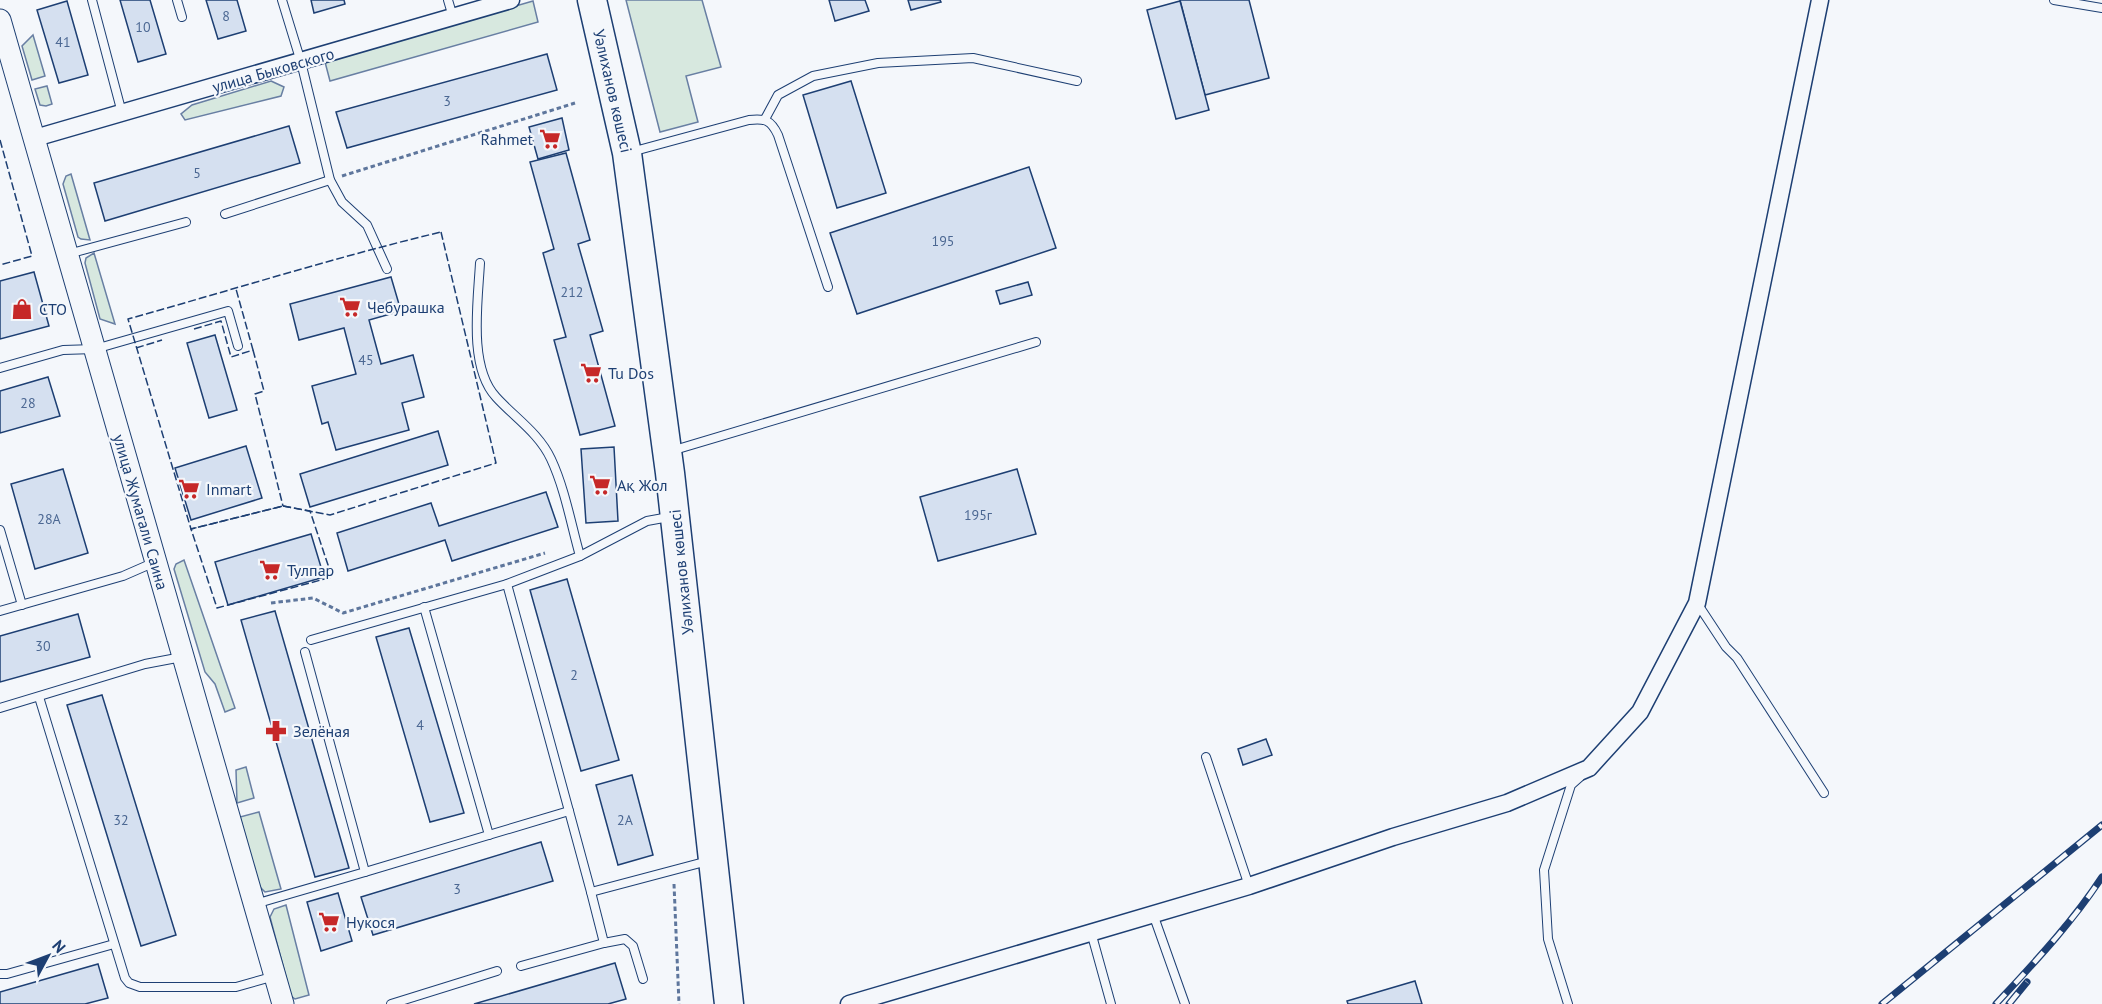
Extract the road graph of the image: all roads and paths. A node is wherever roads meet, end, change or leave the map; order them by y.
1 (92, 0) edge
2 (177, 0) edge
3 (282, 0) edge
4 (448, 0) edge
5 (511, 0) edge
6 (592, 0) edge
7 (1820, 0) edge
8 (2054, 0) edge
9 (2102, 8) edge
10 (182, 17) dead end
11 (453, 17) junction
12 (0, 20) edge
13 (301, 62) junction
14 (1077, 81) dead end
15 (575, 103) dead end
16 (122, 113) junction
17 (765, 119) junction
18 (35, 138) junction
19 (627, 153) junction
20 (330, 180) junction
21 (225, 214) dead end
22 (186, 222) dead end
23 (68, 254) junction
24 (480, 263) dead end
25 (387, 269) dead end
26 (828, 287) dead end
27 (1036, 342) dead end
28 (238, 346) dead end
29 (95, 349) junction
30 (0, 369) edge
31 (667, 452) junction
32 (675, 515) junction
33 (0, 530) edge
34 (556, 550) dead end
35 (580, 556) junction
36 (155, 562) junction
37 (507, 584) junction
38 (271, 603) dead end
39 (1696, 603) junction
40 (22, 605) junction
41 (424, 607) junction
42 (0, 611) edge
43 (311, 640) dead end
44 (305, 652) dead end
45 (182, 657) junction
46 (39, 697) junction
47 (0, 708) edge
48 (1206, 758) dead end
49 (1589, 768) junction
50 (1824, 793) dead end
51 (569, 811) junction
52 (489, 835) junction
53 (712, 861) junction
54 (673, 869) junction
55 (365, 872) junction
56 (1249, 886) junction
57 (591, 892) junction
58 (255, 904) junction
59 (1152, 913) junction
60 (1091, 932) junction
61 (604, 943) junction
62 (114, 944) junction
63 (521, 966) dead end
64 (497, 971) dead end
65 (0, 974) edge
66 (275, 976) junction
67 (643, 979) dead end
68 (885, 998) edge
69 (283, 1004) edge
70 (391, 1004) edge
71 (680, 1004) edge
72 (729, 1004) edge
73 (849, 1004) edge
74 (1111, 1004) edge
75 (1185, 1004) edge
76 (1568, 1004) edge

1 - 16 lane
2 - 10 lane
3 - 13 lane
4 - 11 lane
5 - 11 street, улица Быковского
6 - 19 highway, Уәлиханов көшесі
7 - 39 street
8 - 9 lane
11 - 13 street, улица Быковского
12 - 18 street, улица Жумагали Саина
13 - 16 street, улица Быковского
13 - 20 lane
14 - 17 lane
15 - 20 path
16 - 18 street, улица Быковского
17 - 19 lane
17 - 26 lane
18 - 23 street, улица Жумагали Саина
19 - 31 highway, Уәлиханов көшесі
20 - 21 lane
20 - 25 lane
22 - 23 lane
23 - 29 street, улица Жумагали Саина
24 - 35 lane
27 - 31 lane
28 - 29 lane
29 - 30 lane
29 - 36 street, улица Жумагали Саина
31 - 32 highway, Уәлиханов көшесі
32 - 35 lane
32 - 53 highway, Уәлиханов көшесі
33 - 40 lane
34 - 38 path
35 - 37 lane
36 - 40 lane
36 - 45 street, улица Жумагали Саина
37 - 41 lane
37 - 51 lane
39 - 49 street
39 - 50 lane
40 - 42 lane
41 - 43 lane
41 - 52 lane
44 - 55 lane
45 - 46 lane
45 - 58 street, улица Жумагали Саина
46 - 47 lane
46 - 62 lane
48 - 56 lane
49 - 56 street
49 - 76 lane
51 - 52 lane
51 - 57 lane
52 - 55 lane
53 - 54 lane
53 - 72 highway, Уәлиханов көшесі
54 - 57 lane
54 - 71 path
55 - 58 lane
56 - 59 street
57 - 61 lane
58 - 66 street, улица Жумагали Саина
59 - 60 street
59 - 75 lane
60 - 68 street
60 - 74 lane
61 - 63 lane
61 - 67 lane
62 - 65 lane
62 - 66 lane
64 - 70 lane
66 - 69 street, улица Жумагали Саина
68 - 73 street

